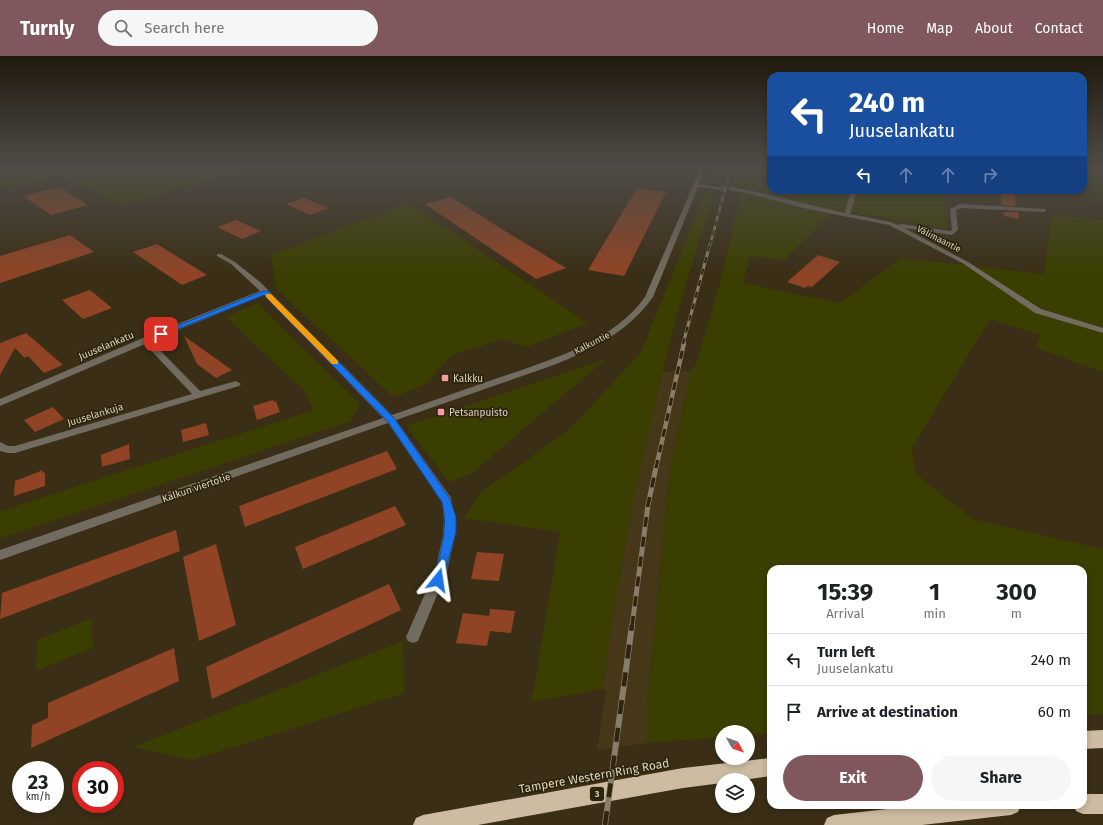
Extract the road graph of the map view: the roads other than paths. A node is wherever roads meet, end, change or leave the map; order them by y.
1 (688, 203) edge
2 (791, 203) edge
3 (850, 203) edge
4 (1044, 210) dead end
5 (847, 215) junction
6 (891, 224) junction
7 (219, 255) dead end
8 (265, 292) junction
9 (1103, 331) edge
10 (146, 340) junction
11 (236, 384) dead end
12 (198, 395) junction
13 (0, 402) edge
14 (391, 420) junction
15 (0, 445) edge
16 (0, 555) edge
17 (413, 638) dead end
18 (1103, 739) edge
19 (1087, 740) edge
20 (767, 768) edge
21 (1087, 804) edge
22 (1103, 804) edge
23 (976, 809) edge
24 (423, 825) edge
25 (834, 825) edge

1 - 14 street, Kalkuntie
2 - 5 street, Välimaantie
3 - 5 street
4 - 6 street
5 - 6 street, Välimaantie
6 - 9 street, Välimaantie
7 - 8 street
8 - 10 street, Juuselankatu
8 - 14 street
10 - 12 street
10 - 13 street, Juuselankatu
11 - 12 street, Juuselankuja
12 - 15 street, Juuselankuja
14 - 16 street, Kalkun viertotie
14 - 17 street
18 - 19 highway
20 - 24 highway, Tampere Western Ring Road / 3
21 - 22 highway
23 - 25 highway

